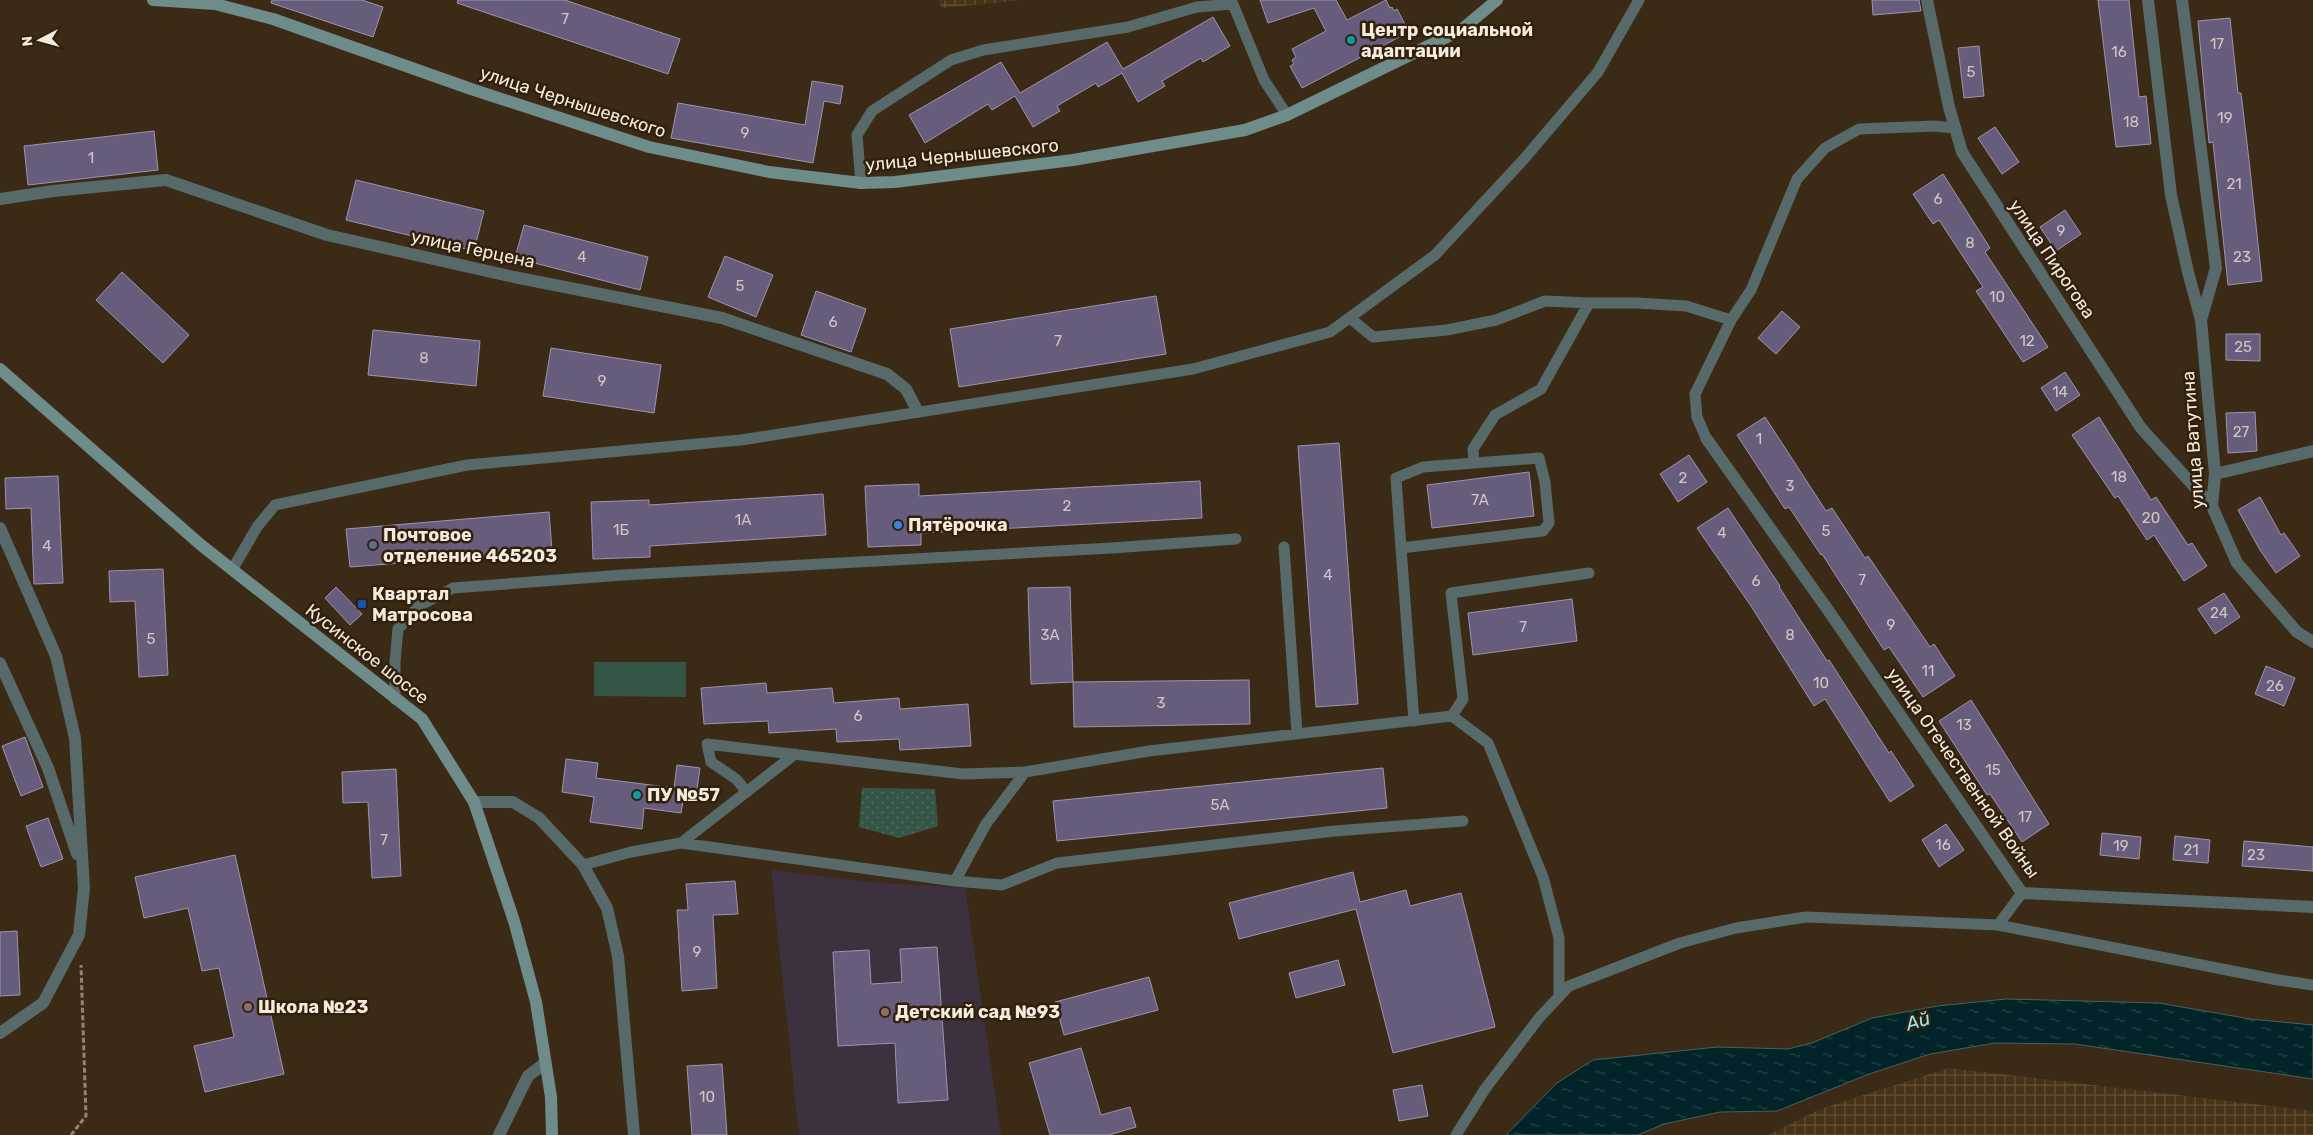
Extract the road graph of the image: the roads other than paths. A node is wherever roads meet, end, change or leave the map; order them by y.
1 (153, 0) edge
2 (1497, 0) edge
3 (1639, 0) edge
4 (1927, 0) edge
5 (2148, 0) edge
6 (2182, 0) edge
7 (1287, 115) junction
8 (1955, 128) junction
9 (861, 183) junction
10 (0, 199) edge
11 (1589, 303) junction
12 (1350, 318) junction
13 (1731, 320) junction
14 (2201, 320) junction
15 (0, 369) edge
16 (918, 412) junction
17 (1706, 438) joint
18 (2313, 451) edge
19 (1474, 463) junction
20 (2215, 474) junction
21 (2212, 506) junction
22 (0, 528) edge
23 (1236, 539) dead end
24 (1284, 546) dead end
25 (1401, 548) junction
26 (232, 570) junction
27 (1589, 573) dead end
28 (2313, 642) edge
29 (0, 663) edge
30 (395, 699) junction
31 (1452, 716) junction
32 (1414, 721) junction
33 (1297, 733) junction
34 (795, 754) junction
35 (1024, 772) junction
36 (747, 792) junction
37 (474, 802) junction
38 (1463, 821) dead end
39 (682, 843) junction
40 (582, 865) junction
41 (83, 870) junction
42 (955, 881) junction
43 (2022, 893) junction
44 (2313, 907) edge
45 (1998, 925) junction
46 (2313, 984) edge
47 (1558, 997) junction
48 (0, 1033) edge
49 (545, 1063) junction
50 (499, 1135) edge
51 (552, 1135) edge
52 (634, 1135) edge
53 (1456, 1135) edge

1 - 9 main road, улица Чернышевского
2 - 7 main road, улица Чернышевского
3 - 12 lane
4 - 8 street, улица Пирогова
5 - 14 street, улица Ватутина
6 - 14 street, улица Ватутина
7 - 9 main road, улица Чернышевского
7 - 9 lane
8 - 13 lane
8 - 21 street, улица Пирогова
10 - 16 street, улица Герцена
11 - 12 lane
11 - 13 lane
11 - 19 lane
12 - 16 lane
13 - 17 lane
14 - 20 street, улица Ватутина
15 - 26 main road, Кусинское шоссе
16 - 26 lane
17 - 43 street, улица Отечественной Войны
18 - 20 street
19 - 25 lane
19 - 25 lane
20 - 21 street, улица Ватутина
21 - 28 street, улица Ватутина
22 - 41 street
23 - 30 lane
24 - 33 lane
25 - 32 lane
26 - 30 main road, Кусинское шоссе
27 - 31 lane
29 - 41 street
30 - 37 main road, Кусинское шоссе
31 - 32 lane
31 - 47 lane
32 - 33 lane
33 - 35 lane
34 - 35 lane
34 - 36 lane
34 - 36 lane
35 - 42 lane
36 - 39 lane
37 - 40 street
37 - 49 main road, Кусинское шоссе
38 - 42 lane
39 - 40 lane
39 - 42 lane
40 - 52 street
41 - 48 street
43 - 44 street, улица Отечественной Войны
43 - 45 lane
45 - 46 lane
45 - 47 lane
47 - 53 lane
49 - 50 street
49 - 51 main road, Кусинское шоссе

